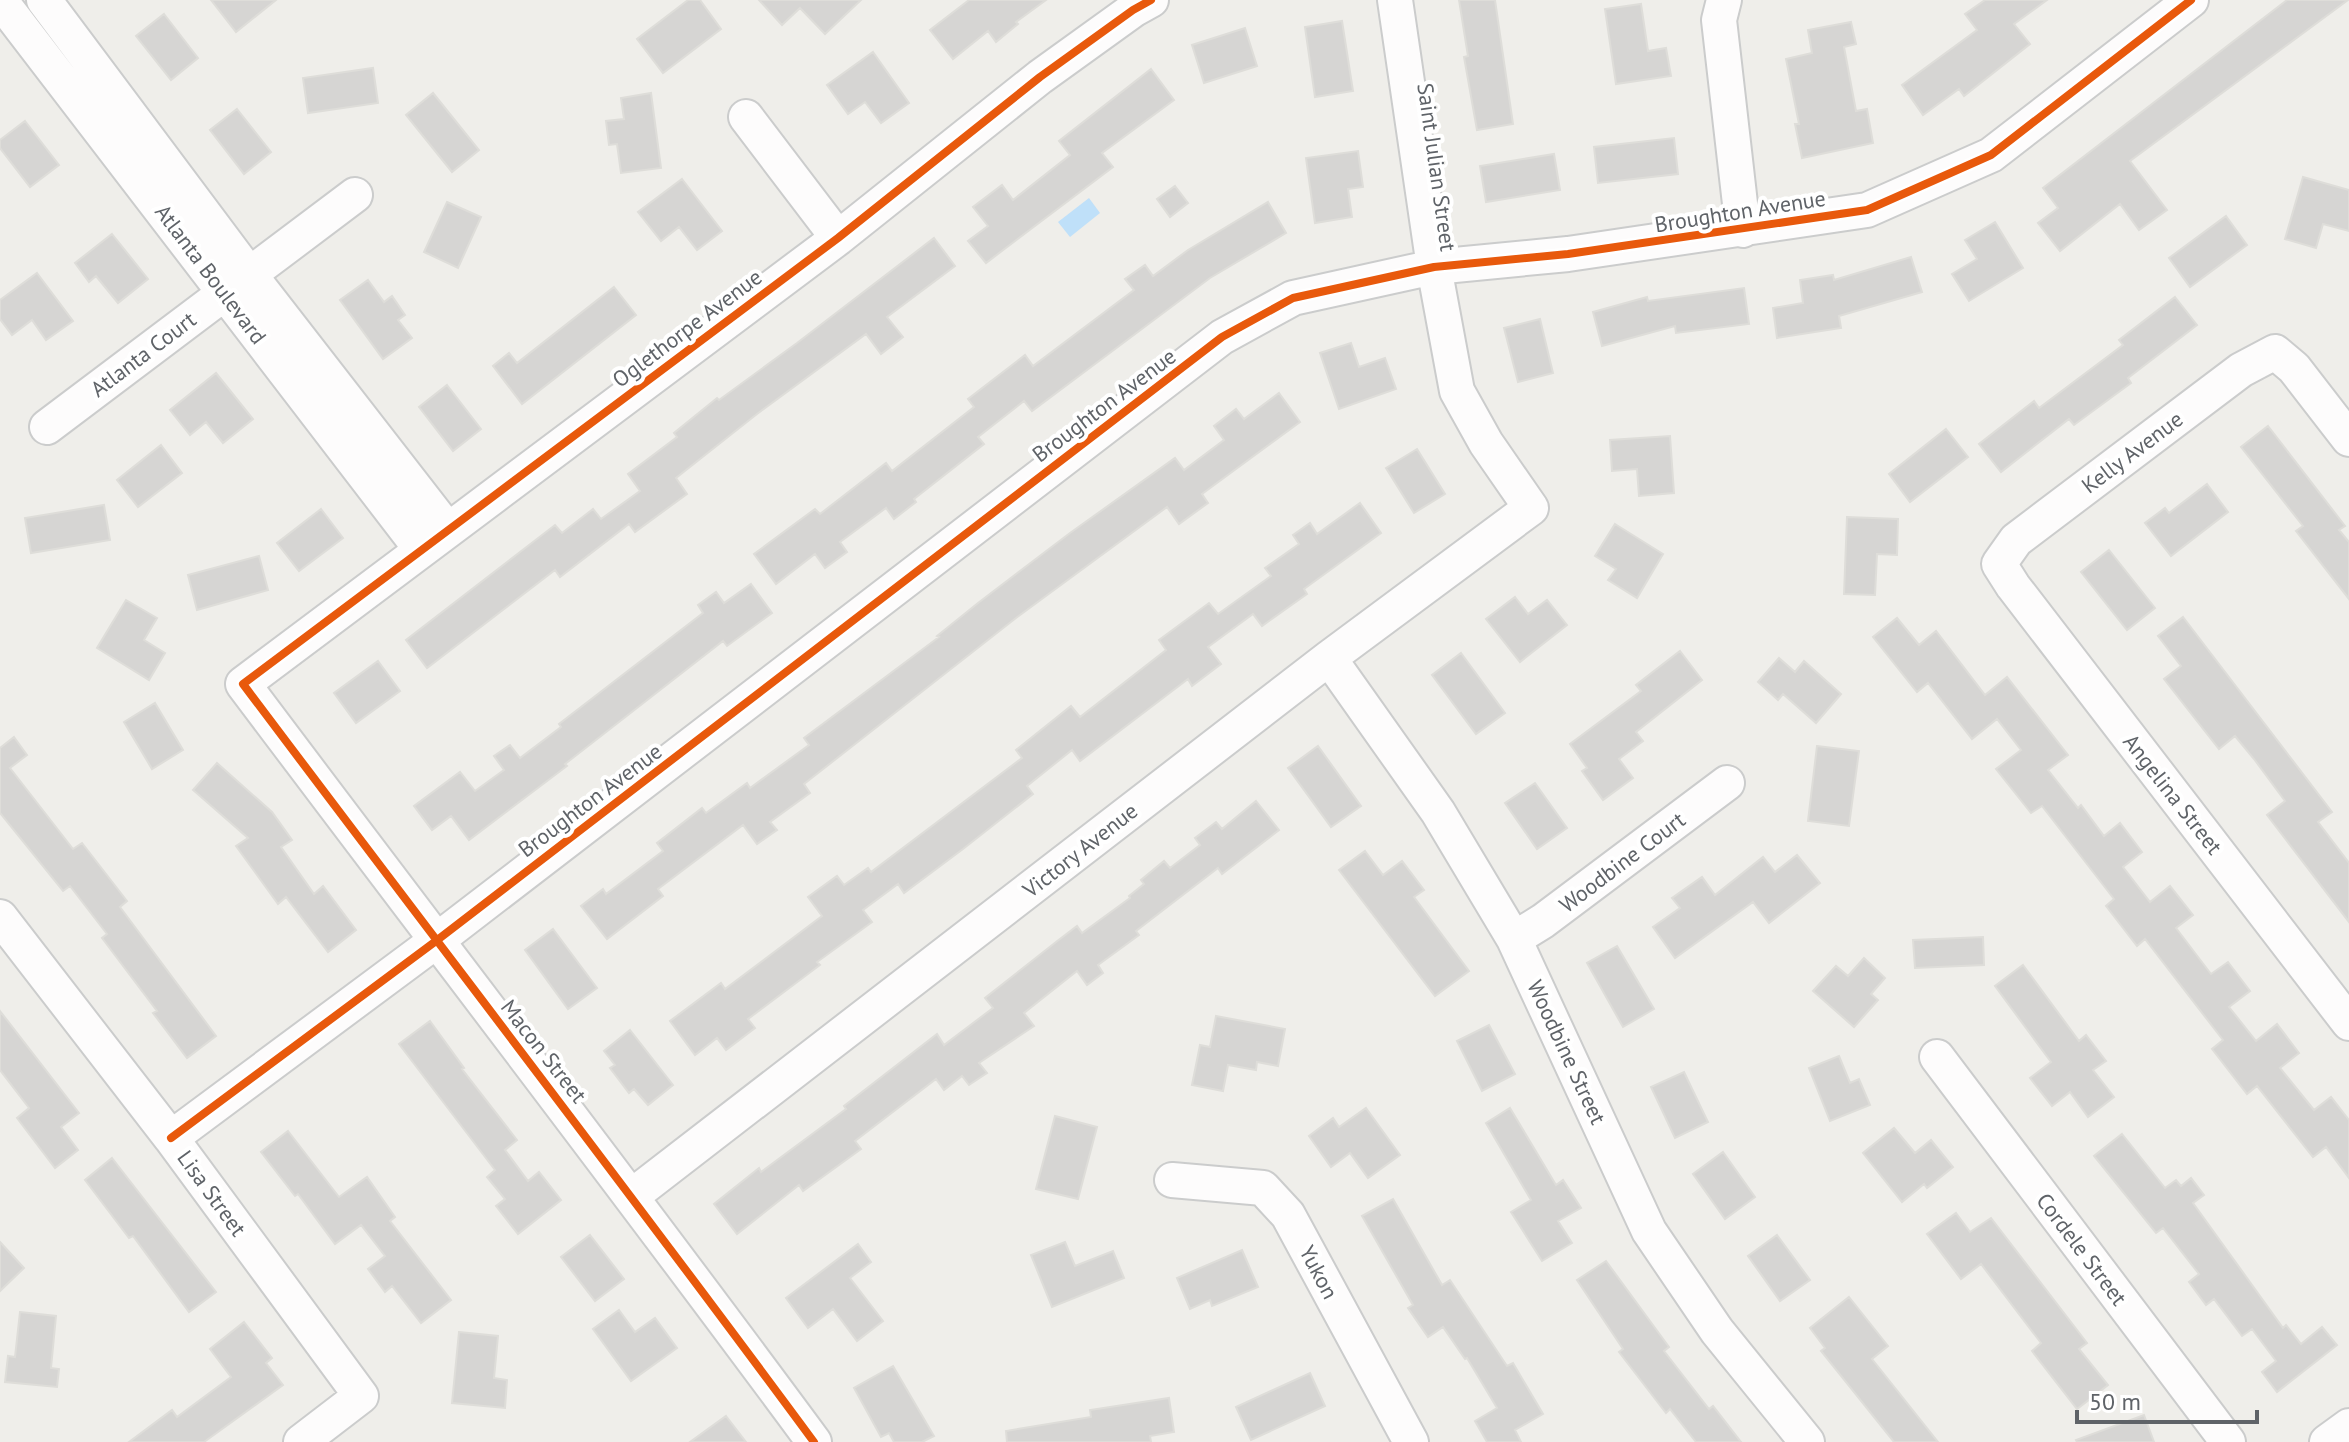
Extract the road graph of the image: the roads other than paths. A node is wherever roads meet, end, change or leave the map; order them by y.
1 (0, 0) edge
2 (1151, 0) edge
3 (1395, 0) edge
4 (1724, 0) edge
5 (2191, 0) edge
6 (51, 2) edge
7 (11, 36) edge
8 (746, 117) dead end
9 (355, 195) dead end
10 (1743, 230) junction
11 (838, 238) junction
12 (1434, 267) junction
13 (236, 283) junction
14 (47, 427) dead end
15 (2349, 439) edge
16 (1531, 508) joint
17 (434, 539) junction
18 (1999, 564) joint
19 (1329, 658) junction
20 (243, 684) joint
21 (1727, 783) dead end
22 (0, 917) edge
23 (1514, 939) junction
24 (436, 941) junction
25 (2349, 1023) edge
26 (1937, 1057) dead end
27 (171, 1138) junction
28 (1172, 1180) dead end
29 (632, 1196) junction
30 (2349, 1426) edge
31 (301, 1442) edge
32 (814, 1442) edge
33 (1411, 1442) edge
34 (1807, 1442) edge
35 (2228, 1442) edge
36 (2327, 1442) edge

1 - 7 street, Atlanta Boulevard
2 - 11 street, Oglethorpe Avenue
3 - 12 street, Saint Julian Street
4 - 10 street
5 - 10 street, Broughton Avenue
6 - 7 street
6 - 13 street, Atlanta Boulevard
7 - 13 street, Atlanta Boulevard
8 - 11 street
9 - 13 street, Atlanta Court
10 - 12 street, Broughton Avenue
11 - 17 street, Oglethorpe Avenue
12 - 16 street, Saint Julian Street
12 - 24 street, Broughton Avenue
13 - 14 street, Atlanta Court
13 - 17 street, Atlanta Boulevard
15 - 18 street, Kelly Avenue
16 - 19 street, Victory Avenue
17 - 20 street, Oglethorpe Avenue
18 - 25 street, Angelina Street
19 - 23 street, Woodbine Street
19 - 29 street, Victory Avenue
20 - 24 street, Macon Street
21 - 23 street, Woodbine Court
22 - 27 street, Lisa Street
23 - 34 street, Woodbine Street
24 - 27 street, Broughton Avenue
24 - 29 street, Macon Street
26 - 35 street, Cordele Street
27 - 31 street, Lisa Street
28 - 33 street, Yukon
29 - 32 street, Macon Street
30 - 36 street

